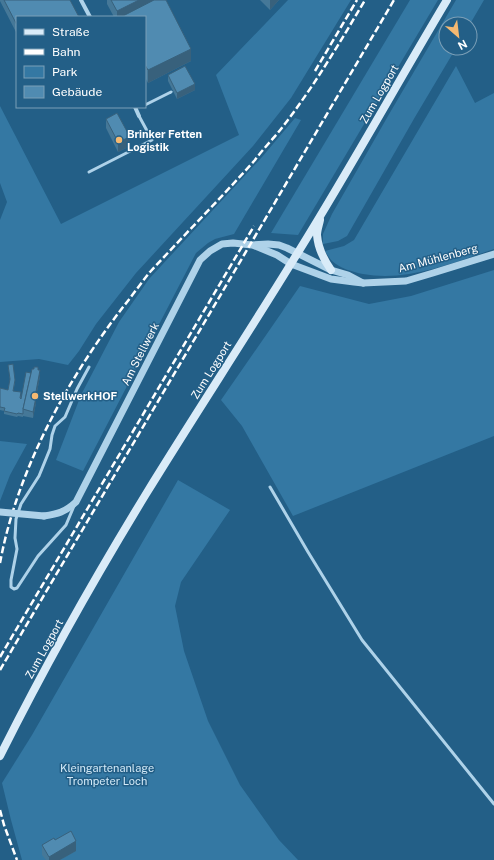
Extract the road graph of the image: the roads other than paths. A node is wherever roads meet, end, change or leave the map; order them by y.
1 (81, 0) edge
2 (447, 0) edge
3 (89, 16) edge
4 (171, 92) dead end
5 (146, 104) edge
6 (136, 108) edge
7 (139, 116) joint
8 (89, 172) dead end
9 (321, 215) junction
10 (252, 245) junction
11 (297, 254) junction
12 (494, 254) edge
13 (291, 264) junction
14 (331, 270) junction
15 (364, 283) junction
16 (89, 367) dead end
17 (270, 488) dead end
18 (76, 502) junction
19 (0, 512) edge
20 (0, 756) edge
21 (494, 804) edge

1 - 3 street
2 - 9 main road, Zum Logport
4 - 5 lane
6 - 7 street
7 - 8 lane
9 - 11 main road, Zum Logport
9 - 14 main road
10 - 11 street, Am Stellwerk
10 - 13 street, Am Stellwerk
10 - 18 street, Am Stellwerk
11 - 13 main road, Zum Logport
11 - 14 street, Am Mühlenberg
12 - 15 street, Am Mühlenberg
13 - 15 street, Am Mühlenberg
13 - 20 main road, Zum Logport
14 - 15 street, Am Mühlenberg
16 - 18 lane
17 - 21 lane
18 - 19 street, Am Stellwerk, bridge

